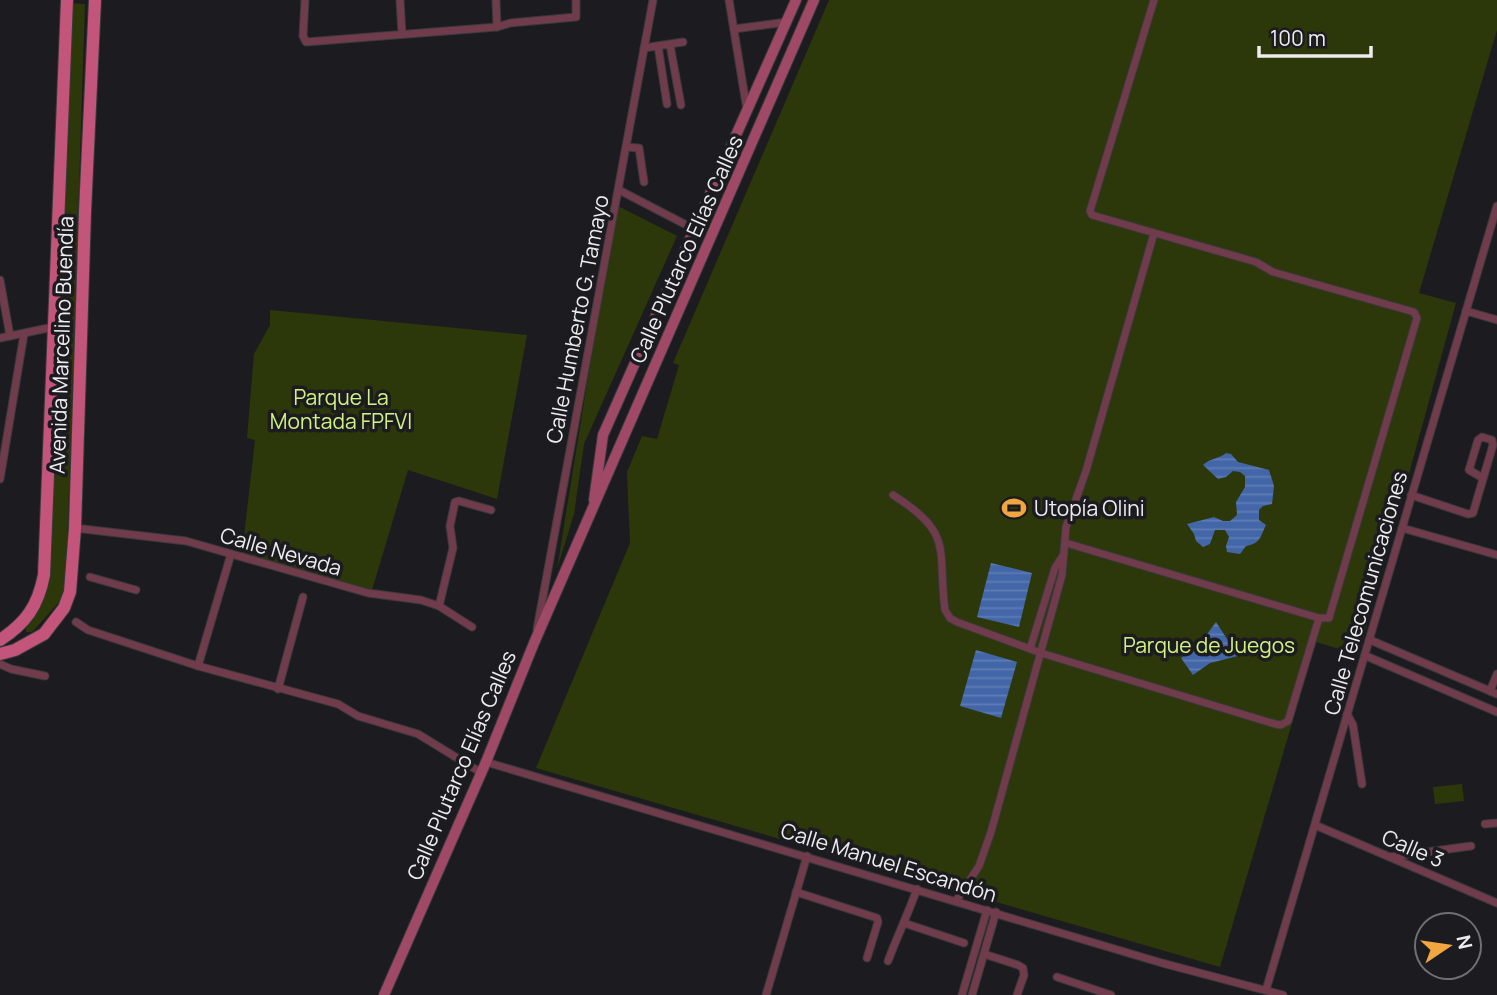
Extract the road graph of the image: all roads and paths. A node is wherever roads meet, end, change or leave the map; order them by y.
1 (67, 0) edge
2 (95, 0) edge
3 (305, 0) edge
4 (400, 0) edge
5 (496, 0) edge
6 (576, 0) edge
7 (653, 0) edge
8 (730, 0) edge
9 (796, 0) edge
10 (814, 0) edge
11 (1154, 0) edge
12 (786, 22) junction
13 (497, 27) junction
14 (734, 29) junction
15 (402, 34) junction
16 (683, 43) dead end
17 (670, 45) junction
18 (658, 46) junction
19 (644, 48) junction
20 (760, 83) junction
21 (776, 90) junction
22 (667, 103) dead end
23 (681, 105) dead end
24 (747, 113) junction
25 (626, 147) junction
26 (644, 182) dead end
27 (619, 190) junction
28 (1497, 206) edge
29 (696, 230) junction
30 (1154, 233) junction
31 (0, 280) edge
32 (1466, 311) junction
33 (1497, 320) edge
34 (53, 327) junction
35 (24, 334) junction
36 (10, 336) junction
37 (0, 338) edge
38 (1483, 478) junction
39 (0, 479) edge
40 (893, 495) dead end
41 (1411, 495) junction
42 (491, 510) dead end
43 (592, 513) junction
44 (75, 528) junction
45 (1402, 528) junction
46 (1066, 543) junction
47 (230, 554) junction
48 (1064, 554) junction
49 (1497, 555) edge
50 (90, 577) dead end
51 (136, 590) dead end
52 (303, 597) dead end
53 (439, 606) junction
54 (1319, 618) junction
55 (76, 622) dead end
56 (472, 626) dead end
57 (4, 636) edge
58 (1370, 640) junction
59 (534, 643) junction
60 (1030, 649) junction
61 (1041, 653) junction
62 (0, 654) edge
63 (1366, 656) junction
64 (0, 664) edge
65 (198, 666) junction
66 (1497, 674) edge
67 (45, 676) dead end
68 (1461, 678) junction
69 (278, 689) junction
70 (1454, 693) junction
71 (1493, 693) edge
72 (1497, 712) edge
73 (1347, 714) junction
74 (483, 767) junction
75 (1362, 785) dead end
76 (1497, 823) edge
77 (1485, 824) dead end
78 (1315, 825) junction
79 (1471, 846) dead end
80 (807, 856) junction
81 (1390, 857) junction
82 (918, 889) junction
83 (796, 892) junction
84 (956, 901) junction
85 (1497, 903) edge
86 (987, 910) junction
87 (996, 912) junction
88 (904, 923) junction
89 (964, 943) dead end
90 (984, 954) junction
91 (867, 958) dead end
92 (888, 961) dead end
93 (1057, 977) dead end
94 (1266, 990) junction
95 (1092, 992) edge
96 (384, 995) edge
97 (766, 995) edge
98 (962, 995) edge
99 (972, 995) edge
100 (1017, 995) edge
101 (1111, 995) edge
102 (1283, 995) edge

1 - 34 main road, Avenida Marcelino Buendía
2 - 44 main road, Avenida Marcelino Buendía
3 - 15 street
4 - 15 street
5 - 13 street
6 - 13 street
7 - 19 street, Calle Humberto G. Tamayo
8 - 14 street
9 - 12 street, Calle Plutarco Elías Calles
10 - 21 street, Calle Plutarco Elías Calles
11 - 30 street
12 - 14 street
12 - 20 street, Calle Plutarco Elías Calles
13 - 15 street
14 - 24 street
16 - 17 street
17 - 18 street
17 - 23 street
18 - 19 street
18 - 22 street
19 - 25 street, Calle Humberto G. Tamayo
20 - 21 street
20 - 24 street, Calle Plutarco Elías Calles
21 - 43 street, Calle Plutarco Elías Calles
24 - 29 street, Calle Plutarco Elías Calles
25 - 26 street
25 - 27 street, Calle Humberto G. Tamayo
27 - 29 street
27 - 59 street, Calle Humberto G. Tamayo
28 - 32 street, Calle Telecomunicaciones
29 - 43 street, Calle Plutarco Elías Calles
30 - 46 street
30 - 54 street
31 - 36 street
32 - 33 street
32 - 41 street, Calle Telecomunicaciones
34 - 35 street
34 - 57 main road, Avenida Marcelino Buendía
35 - 36 street
35 - 39 street
36 - 37 street
38 - 38 street
38 - 41 street
40 - 60 street
41 - 45 street, Calle Telecomunicaciones
42 - 53 street
43 - 59 street, Calle Plutarco Elías Calles
44 - 47 street, Calle Nevada
44 - 62 main road, Avenida Marcelino Buendía
45 - 49 street
45 - 58 street, Calle Telecomunicaciones
46 - 48 street
46 - 54 street
47 - 53 street, Calle Nevada
47 - 65 street
48 - 60 street
48 - 61 street
50 - 51 street
52 - 69 street
53 - 56 street, Calle Nevada
54 - 61 street
55 - 65 street, Calle Manuel Escandón
58 - 63 street, Calle Telecomunicaciones
58 - 68 street
59 - 74 street, Calle Plutarco Elías Calles
60 - 61 street
61 - 84 street
63 - 70 street
63 - 73 street, Calle Telecomunicaciones
64 - 67 street
65 - 69 street, Calle Manuel Escandón
66 - 71 street
68 - 70 street
68 - 71 street
69 - 74 street, Calle Manuel Escandón
70 - 72 street
73 - 75 street
73 - 78 street, Calle Telecomunicaciones
74 - 80 street, Calle Manuel Escandón
74 - 96 street, Calle Plutarco Elías Calles
76 - 77 street
78 - 81 street, Calle 3
78 - 94 street, Calle Telecomunicaciones
79 - 81 street
80 - 82 street, Calle Manuel Escandón
80 - 83 street
81 - 85 street, Calle 3
82 - 84 street, Calle Manuel Escandón
82 - 88 street
83 - 91 street
83 - 97 street
84 - 86 street, Calle Manuel Escandón
86 - 87 street, Calle Manuel Escandón
86 - 98 street
87 - 90 street
87 - 94 street, Calle Manuel Escandón
88 - 89 street
88 - 92 street
90 - 99 street
90 - 100 street
93 - 95 street
94 - 102 street, Calle Manuel Escandón
95 - 101 street

